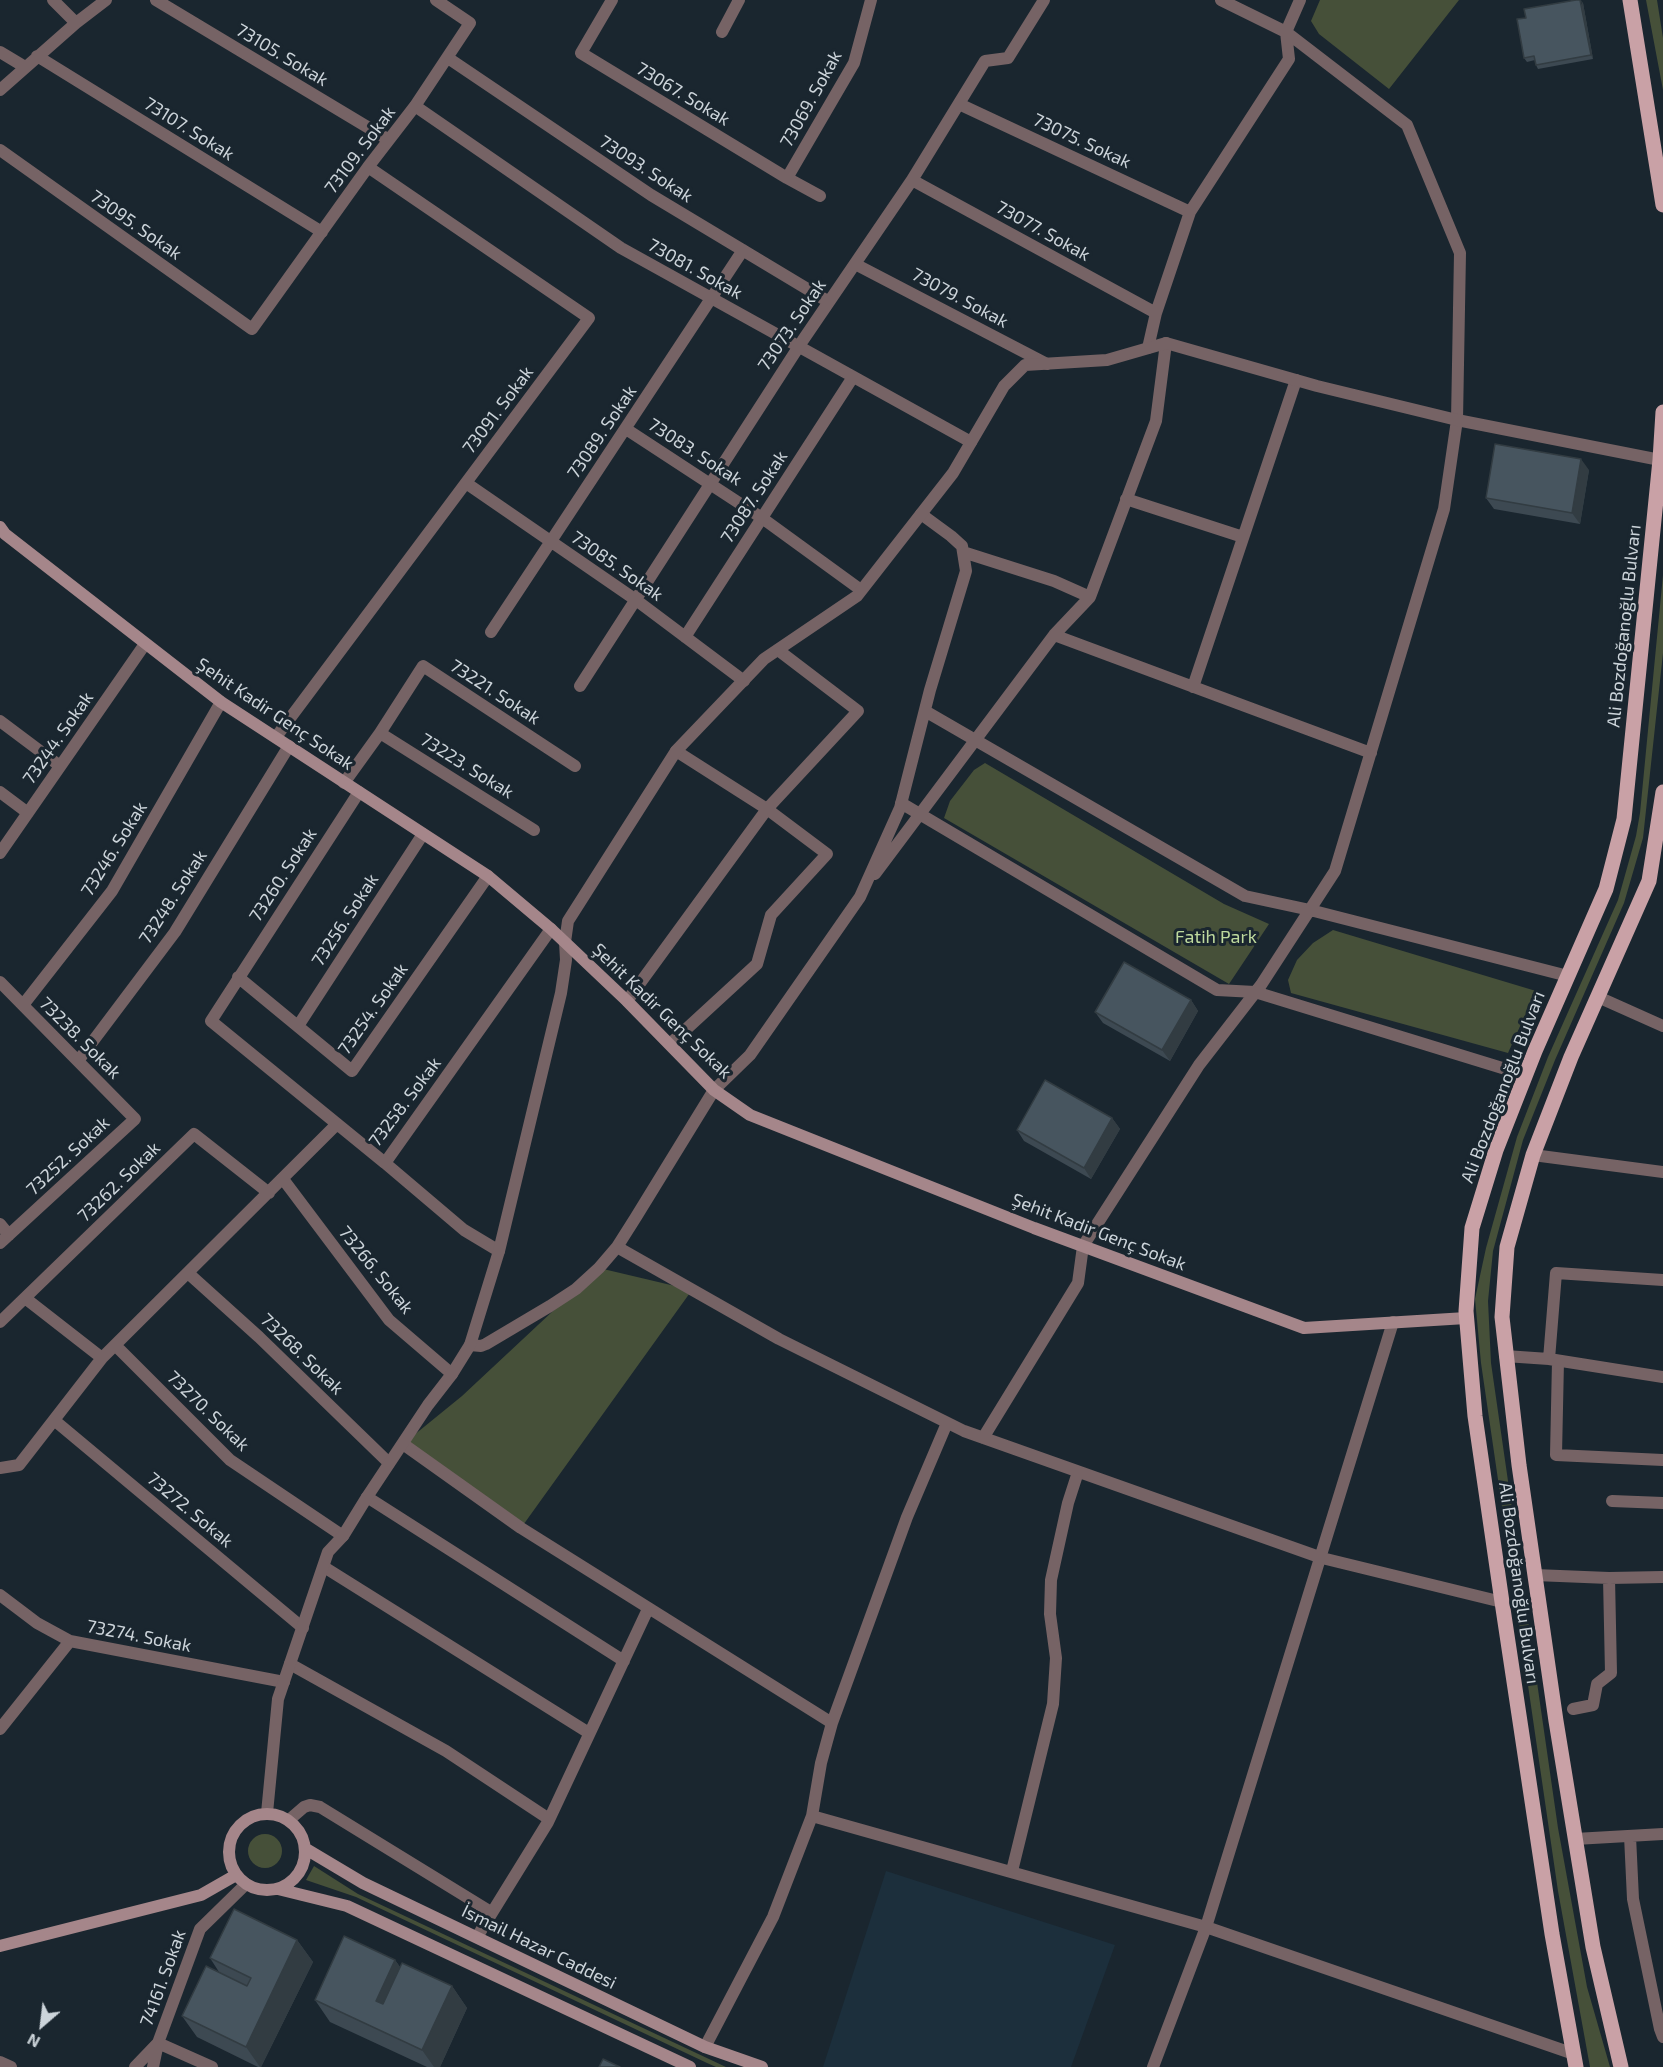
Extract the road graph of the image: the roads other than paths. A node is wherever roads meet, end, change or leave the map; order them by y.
1 (53, 0) edge
2 (106, 0) edge
3 (156, 0) edge
4 (436, 0) edge
5 (612, 0) edge
6 (739, 0) edge
7 (871, 0) edge
8 (1044, 0) edge
9 (1221, 0) edge
10 (1300, 0) edge
11 (1630, 0) edge
12 (76, 23) junction
13 (722, 32) dead end
14 (1286, 32) junction
15 (0, 52) edge
16 (37, 56) junction
17 (448, 58) junction
18 (25, 67) junction
19 (0, 90) edge
20 (959, 104) junction
21 (415, 106) junction
22 (389, 140) junction
23 (0, 150) edge
24 (368, 167) junction
25 (787, 178) junction
26 (912, 180) junction
27 (820, 196) dead end
28 (1663, 205) edge
29 (1190, 212) junction
30 (322, 232) junction
31 (743, 250) junction
32 (855, 264) junction
33 (712, 298) junction
34 (829, 302) junction
35 (1156, 313) junction
36 (252, 329) joint
37 (1166, 343) junction
38 (799, 346) junction
39 (1148, 348) junction
40 (1047, 364) junction
41 (853, 377) junction
42 (1296, 380) junction
43 (1663, 412) edge
44 (1457, 420) junction
45 (626, 429) junction
46 (971, 442) junction
47 (1660, 460) junction
48 (466, 483) junction
49 (711, 484) junction
50 (1126, 499) junction
51 (921, 514) junction
52 (762, 518) junction
53 (0, 527) edge
54 (1243, 537) junction
55 (551, 542) junction
56 (963, 552) junction
57 (861, 590) junction
58 (1089, 597) junction
59 (636, 600) junction
60 (491, 632) dead end
61 (1054, 635) junction
62 (685, 637) junction
63 (145, 644) junction
64 (778, 650) junction
65 (744, 681) junction
66 (580, 686) dead end
67 (1193, 687) junction
68 (221, 702) junction
69 (925, 711) junction
70 (0, 721) edge
71 (380, 733) junction
72 (276, 737) junction
73 (976, 740) junction
74 (289, 746) junction
75 (676, 751) junction
76 (1371, 753) junction
77 (60, 766) junction
78 (575, 766) dead end
79 (344, 783) junction
80 (0, 792) edge
81 (359, 792) junction
82 (1663, 792) edge
83 (901, 803) junction
84 (767, 809) junction
85 (28, 813) junction
86 (920, 814) junction
87 (1661, 825) edge
88 (534, 830) dead end
89 (423, 834) junction
90 (0, 853) edge
91 (488, 876) junction
92 (862, 892) junction
93 (1310, 910) junction
94 (551, 929) junction
95 (565, 942) junction
96 (1568, 976) junction
97 (238, 977) junction
98 (0, 982) edge
99 (1255, 992) junction
100 (1598, 997) junction
101 (627, 1000) junction
102 (23, 1005) junction
103 (298, 1026) junction
104 (1663, 1026) edge
105 (670, 1044) junction
106 (78, 1061) junction
107 (1525, 1075) junction
108 (714, 1090) junction
109 (135, 1119) joint
110 (338, 1124) junction
111 (1533, 1155) junction
112 (385, 1163) junction
113 (1663, 1172) edge
114 (283, 1179) junction
115 (270, 1193) junction
116 (0, 1224) edge
117 (5, 1239) edge
118 (1083, 1246) junction
119 (617, 1247) junction
120 (499, 1251) junction
121 (188, 1273) junction
122 (1663, 1280) edge
123 (24, 1298) junction
124 (5, 1309) edge
125 (1466, 1318) junction
126 (0, 1322) edge
127 (1394, 1322) junction
128 (115, 1345) junction
129 (470, 1345) junction
130 (1505, 1356) junction
131 (102, 1358) junction
132 (1554, 1360) junction
133 (452, 1374) junction
134 (1663, 1377) edge
135 (54, 1420) junction
136 (946, 1422) junction
137 (983, 1438) junction
138 (403, 1444) junction
139 (1663, 1460) edge
140 (389, 1463) junction
141 (0, 1468) edge
142 (1077, 1472) junction
143 (367, 1497) junction
144 (1612, 1501) dead end
145 (1663, 1503) edge
146 (343, 1536) junction
147 (1322, 1558) junction
148 (324, 1567) junction
149 (1535, 1575) junction
150 (1663, 1577) edge
151 (1609, 1578) junction
152 (0, 1595) edge
153 (1502, 1602) junction
154 (648, 1609) junction
155 (303, 1628) junction
156 (70, 1641) junction
157 (624, 1661) junction
158 (290, 1664) junction
159 (284, 1682) junction
160 (1573, 1710) dead end
161 (832, 1723) junction
162 (0, 1729) edge
163 (589, 1733) junction
164 (267, 1814) junction
165 (812, 1816) junction
166 (549, 1819) junction
167 (289, 1820) junction
168 (1663, 1834) edge
169 (1630, 1836) junction
170 (1575, 1839) junction
171 (306, 1849) junction
172 (1011, 1871) junction
173 (236, 1875) junction
174 (246, 1884) junction
175 (278, 1889) junction
176 (491, 1912) junction
177 (1206, 1927) junction
178 (477, 1937) junction
179 (0, 1946) edge
180 (1663, 2037) edge
181 (158, 2043) junction
182 (705, 2047) junction
183 (1575, 2060) edge
184 (0, 2062) edge
185 (11, 2067) edge
186 (135, 2067) edge
187 (153, 2067) edge
188 (212, 2067) edge
189 (690, 2067) edge
190 (762, 2067) edge
191 (1153, 2067) edge
192 (1621, 2067) edge

1 - 12 street
2 - 12 street
3 - 22 street, 73105. Sokak
4 - 17 street, 73109. Sokak
5 - 25 street, 73067. Sokak
6 - 13 street
7 - 25 street, 73069. Sokak
8 - 20 street, 73073. Sokak
9 - 14 street
10 - 14 street
11 - 28 main road
12 - 16 street
14 - 29 street
14 - 44 street
15 - 18 street
16 - 18 street
16 - 30 street, 73107. Sokak
17 - 21 street, 73109. Sokak
17 - 31 street, 73093. Sokak
18 - 19 street
20 - 26 street, 73073. Sokak
20 - 29 street, 73075. Sokak
21 - 22 street, 73109. Sokak
21 - 33 street, 73081. Sokak
22 - 24 street, 73109. Sokak
23 - 36 street, 73095. Sokak
24 - 30 street, 73109. Sokak
24 - 48 street, 73091. Sokak
25 - 27 street, 73067. Sokak
26 - 32 street, 73073. Sokak
26 - 35 street, 73077. Sokak
29 - 35 street
30 - 36 street, 73109. Sokak
31 - 33 street, 73089. Sokak
31 - 34 street, 73093. Sokak
32 - 34 street, 73073. Sokak
32 - 40 street, 73079. Sokak
33 - 38 street, 73081. Sokak
33 - 45 street, 73089. Sokak
34 - 38 street, 73073. Sokak
35 - 39 street
37 - 39 street
37 - 42 street
37 - 50 street
38 - 41 street, 73081. Sokak
38 - 49 street, 73073. Sokak
39 - 40 street
40 - 46 street
41 - 46 street, 73081. Sokak
41 - 52 street, 73087. Sokak
42 - 44 street
42 - 54 street
43 - 47 main road, Ali Bozdoğanoğlu Bulvarı
44 - 47 street
44 - 76 street
45 - 49 street, 73083. Sokak
45 - 55 street, 73089. Sokak
46 - 51 street
47 - 96 main road, Ali Bozdoğanoğlu Bulvarı
48 - 55 street, 73085. Sokak
48 - 72 street, 73091. Sokak
49 - 52 street, 73083. Sokak
49 - 59 street, 73073. Sokak
50 - 54 street
50 - 58 street
51 - 56 street
51 - 57 street
52 - 57 street, 73083. Sokak
52 - 62 street, 73087. Sokak
53 - 63 main road, Şehit Kadir Genç Sokak
54 - 67 street
55 - 59 street, 73085. Sokak
55 - 60 street, 73089. Sokak
56 - 58 street
56 - 69 street
57 - 64 street
58 - 61 street
59 - 62 street, 73085. Sokak
59 - 66 street, 73073. Sokak
61 - 67 street
61 - 73 street
62 - 65 street, 73085. Sokak
63 - 68 main road, Şehit Kadir Genç Sokak
63 - 77 street, 73244. Sokak
64 - 65 street
64 - 84 street
65 - 75 street
67 - 76 street
68 - 72 main road, Şehit Kadir Genç Sokak
68 - 102 street, 73246. Sokak
69 - 73 street
69 - 83 street
70 - 77 street
71 - 78 street, 73221. Sokak
71 - 79 street, 73221. Sokak
71 - 88 street, 73223. Sokak
72 - 74 main road, Şehit Kadir Genç Sokak
73 - 86 street
73 - 93 street
74 - 79 main road, Şehit Kadir Genç Sokak
74 - 106 street, 73248. Sokak
75 - 84 street
75 - 95 street
76 - 93 street
77 - 85 street, 73244. Sokak
79 - 81 main road, Şehit Kadir Genç Sokak
80 - 85 street
81 - 89 main road, Şehit Kadir Genç Sokak
81 - 97 street, 73260. Sokak
82 - 87 main road, Ali Bozdoğanoğlu Bulvarı
83 - 86 street
83 - 92 street
84 - 101 street
84 - 105 street
85 - 90 street, 73244. Sokak
86 - 92 street
86 - 99 street
87 - 100 main road, Ali Bozdoğanoğlu Bulvarı
89 - 91 main road, Şehit Kadir Genç Sokak
89 - 103 street, 73256. Sokak
91 - 94 main road, Şehit Kadir Genç Sokak
91 - 103 street, 73254. Sokak
92 - 108 street
93 - 96 street
93 - 99 street
94 - 95 main road, Şehit Kadir Genç Sokak
94 - 112 street, 73258. Sokak
95 - 101 main road, Şehit Kadir Genç Sokak
95 - 120 street
96 - 107 main road, Ali Bozdoğanoğlu Bulvarı
97 - 103 street, 73254. Sokak
97 - 110 street, 73258. Sokak
98 - 102 street, 73238. Sokak
99 - 107 street
99 - 118 street
100 - 104 street
100 - 111 main road, Ali Bozdoğanoğlu Bulvarı
101 - 105 main road, Şehit Kadir Genç Sokak
102 - 106 street, 73238. Sokak
105 - 108 main road, Şehit Kadir Genç Sokak
106 - 109 street, 73238. Sokak
107 - 125 main road, Ali Bozdoğanoğlu Bulvarı
108 - 118 main road, Şehit Kadir Genç Sokak
108 - 119 street
109 - 117 street, 73252. Sokak
110 - 112 street, 73258. Sokak
110 - 114 street
111 - 113 street
111 - 130 main road, Ali Bozdoğanoğlu Bulvarı
112 - 120 street
114 - 115 street
114 - 133 street, 73266. Sokak
115 - 121 street
115 - 123 street, 73262. Sokak
116 - 117 street
118 - 127 main road, Şehit Kadir Genç Sokak
118 - 137 street
119 - 129 street
119 - 136 street
120 - 129 street
121 - 128 street
121 - 140 street, 73268. Sokak
122 - 132 street
123 - 124 street, 73262. Sokak
123 - 131 street
124 - 126 street, 73262. Sokak
125 - 127 main road, Şehit Kadir Genç Sokak
125 - 153 main road, Ali Bozdoğanoğlu Bulvarı
127 - 147 street
128 - 131 street
128 - 146 street, 73270. Sokak
129 - 133 street
130 - 132 street
130 - 149 main road, Ali Bozdoğanoğlu Bulvarı
131 - 135 street
132 - 134 street
132 - 139 street
133 - 138 street
135 - 141 street
135 - 155 street, 73272. Sokak
136 - 137 street
136 - 161 street
137 - 142 street
138 - 140 street
138 - 154 street
140 - 143 street
142 - 147 street
142 - 172 street
143 - 146 street
143 - 157 street
144 - 145 street
146 - 148 street
147 - 153 street
147 - 177 street
148 - 155 street
148 - 163 street
149 - 151 street
149 - 170 main road, Ali Bozdoğanoğlu Bulvarı
150 - 151 street
151 - 160 street
152 - 156 street, 73274. Sokak
153 - 183 main road, Ali Bozdoğanoğlu Bulvarı
154 - 157 street
154 - 161 street
155 - 158 street
156 - 159 street, 73274. Sokak
156 - 162 street
157 - 163 street
158 - 159 street
158 - 166 street
159 - 164 street
161 - 165 street
163 - 166 street
164 - 167 main road
164 - 173 main road
165 - 172 street
165 - 182 street
166 - 176 street
167 - 171 main road
167 - 176 street
168 - 169 street
169 - 170 street
169 - 180 street
170 - 192 main road, Ali Bozdoğanoğlu Bulvarı
171 - 175 main road
171 - 178 main road, İsmail Hazar Caddesi
172 - 177 street
173 - 174 main road
173 - 179 main road
174 - 175 main road
174 - 181 street, 74161. Sokak
175 - 189 main road
176 - 178 street
177 - 183 street
177 - 191 street
178 - 182 main road, İsmail Hazar Caddesi
181 - 186 street
181 - 187 street, 74161. Sokak
181 - 188 street
182 - 190 main road, İsmail Hazar Caddesi
184 - 185 street

